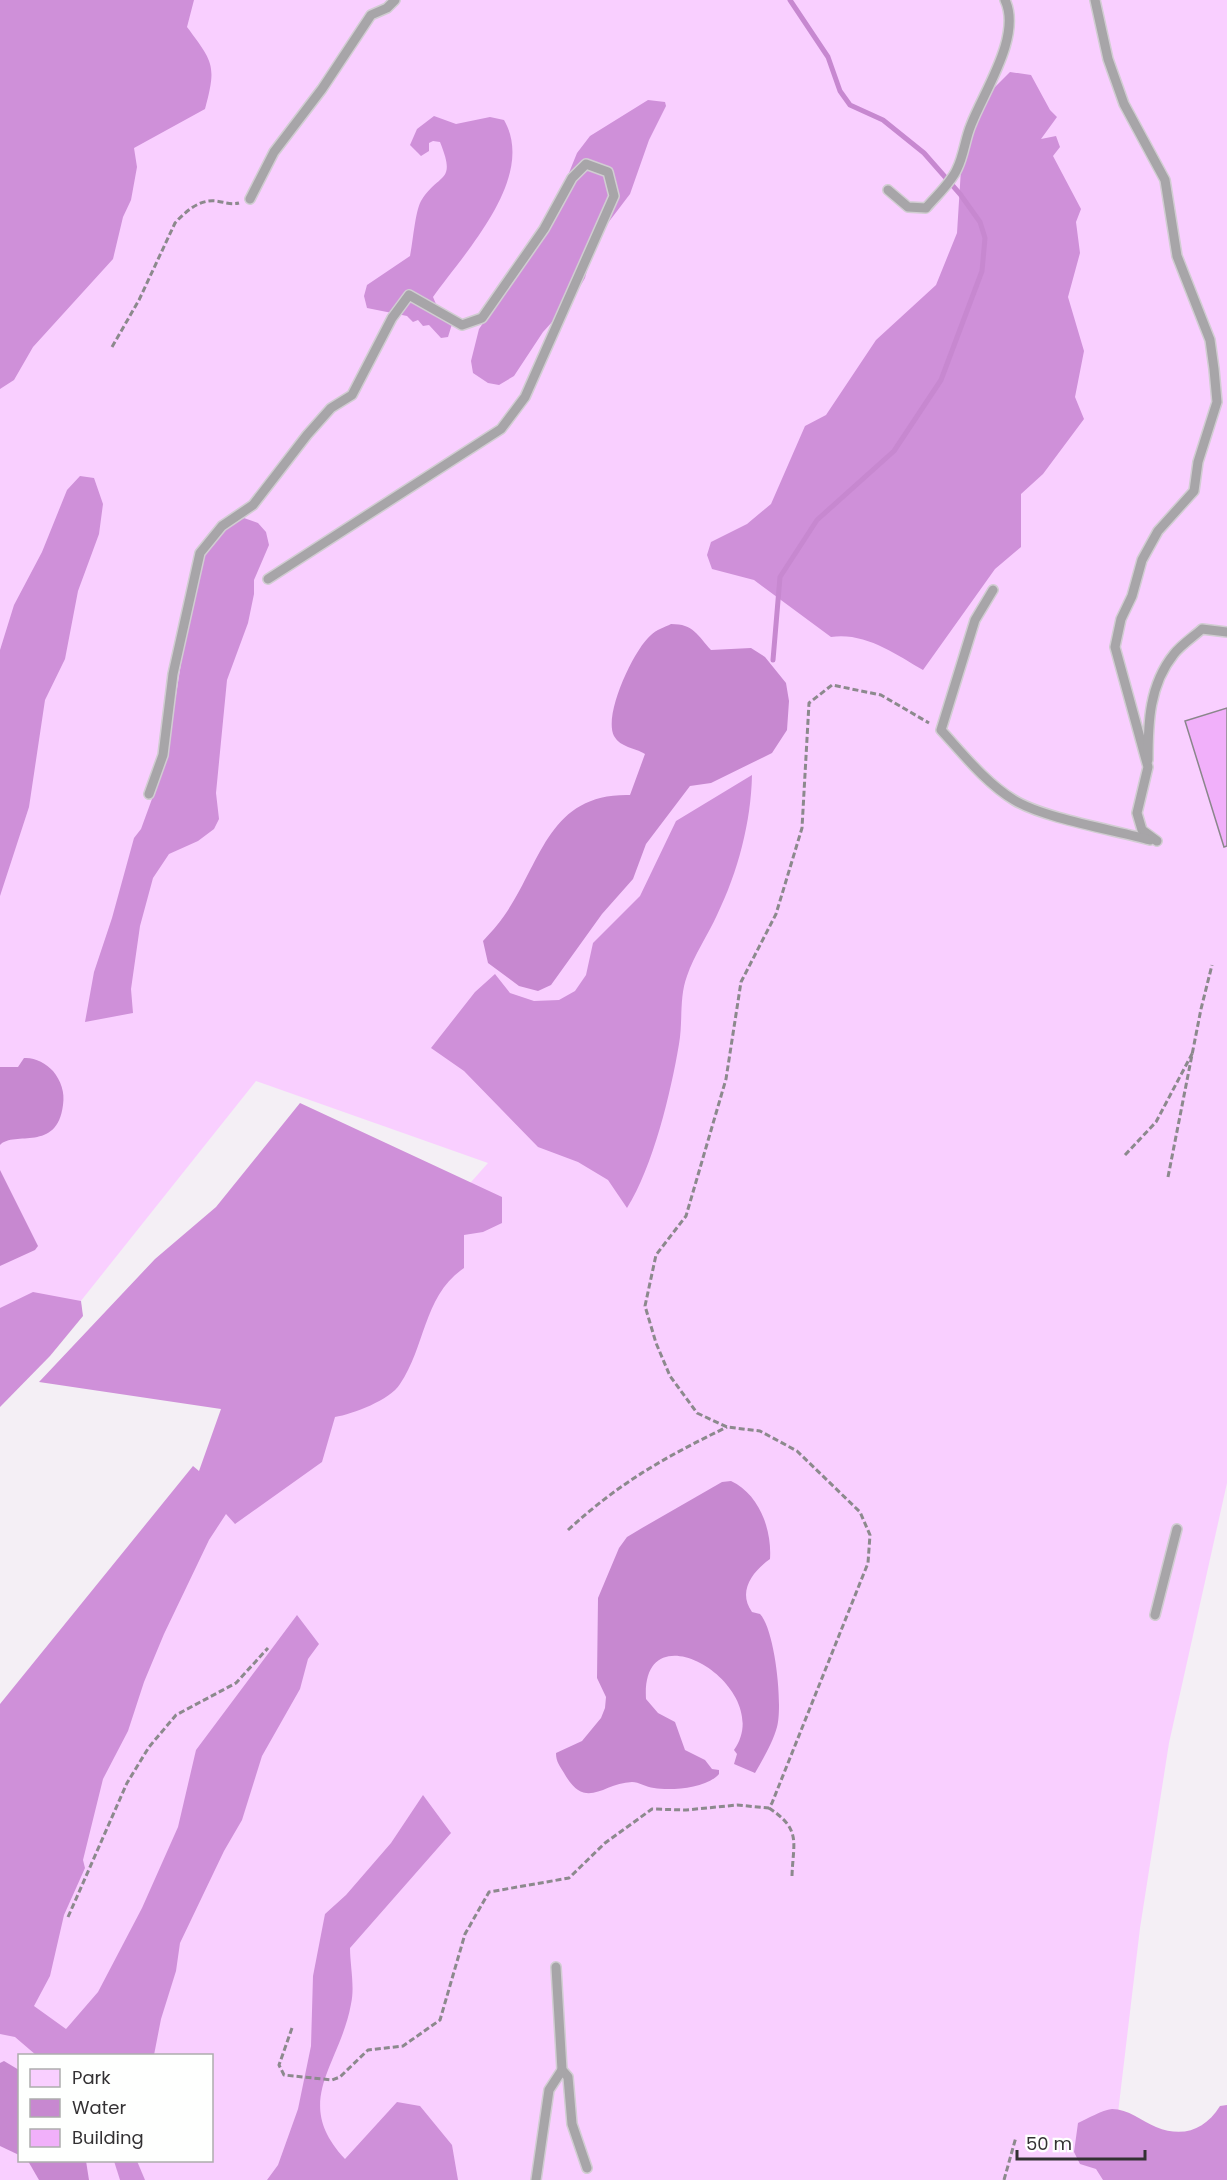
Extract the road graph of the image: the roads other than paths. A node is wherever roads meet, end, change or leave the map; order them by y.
1 (395, 0) edge
2 (1005, 0) edge
3 (1095, 0) edge
4 (888, 190) dead end
5 (250, 199) road end
6 (268, 579) dead end
7 (993, 590) dead end
8 (1227, 632) edge
9 (1148, 767) junction
10 (149, 794) dead end
11 (1177, 1528) dead end
12 (1155, 1615) dead end
13 (556, 1967) dead end
14 (562, 2070) junction
15 (587, 2168) dead end
16 (536, 2180) edge

1 - 5 lane
2 - 4 lane
3 - 9 lane
6 - 10 lane
7 - 9 lane
8 - 9 lane
11 - 12 lane
13 - 14 lane
14 - 15 lane
14 - 16 lane

